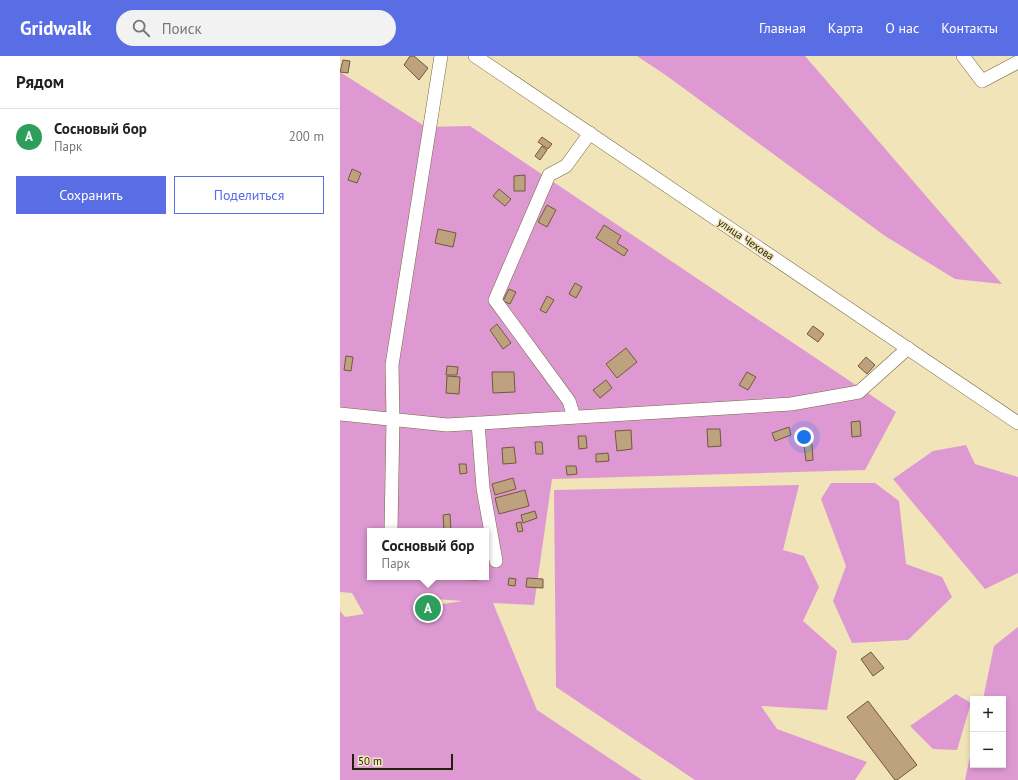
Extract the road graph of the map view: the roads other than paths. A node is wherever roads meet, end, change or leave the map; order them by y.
1 (441, 56) edge
2 (474, 56) edge
3 (963, 56) edge
4 (1018, 62) edge
5 (590, 133) junction
6 (908, 348) junction
7 (340, 414) edge
8 (574, 417) junction
9 (393, 419) junction
10 (478, 423) junction
11 (1018, 423) edge
12 (391, 528) edge
13 (496, 561) dead end

1 - 9 street
2 - 5 street, улица Чехова
3 - 4 street
5 - 6 street, улица Чехова
5 - 8 street
6 - 8 street
6 - 11 street, улица Чехова
7 - 9 street
8 - 10 street
9 - 10 street
9 - 12 street
10 - 13 street

